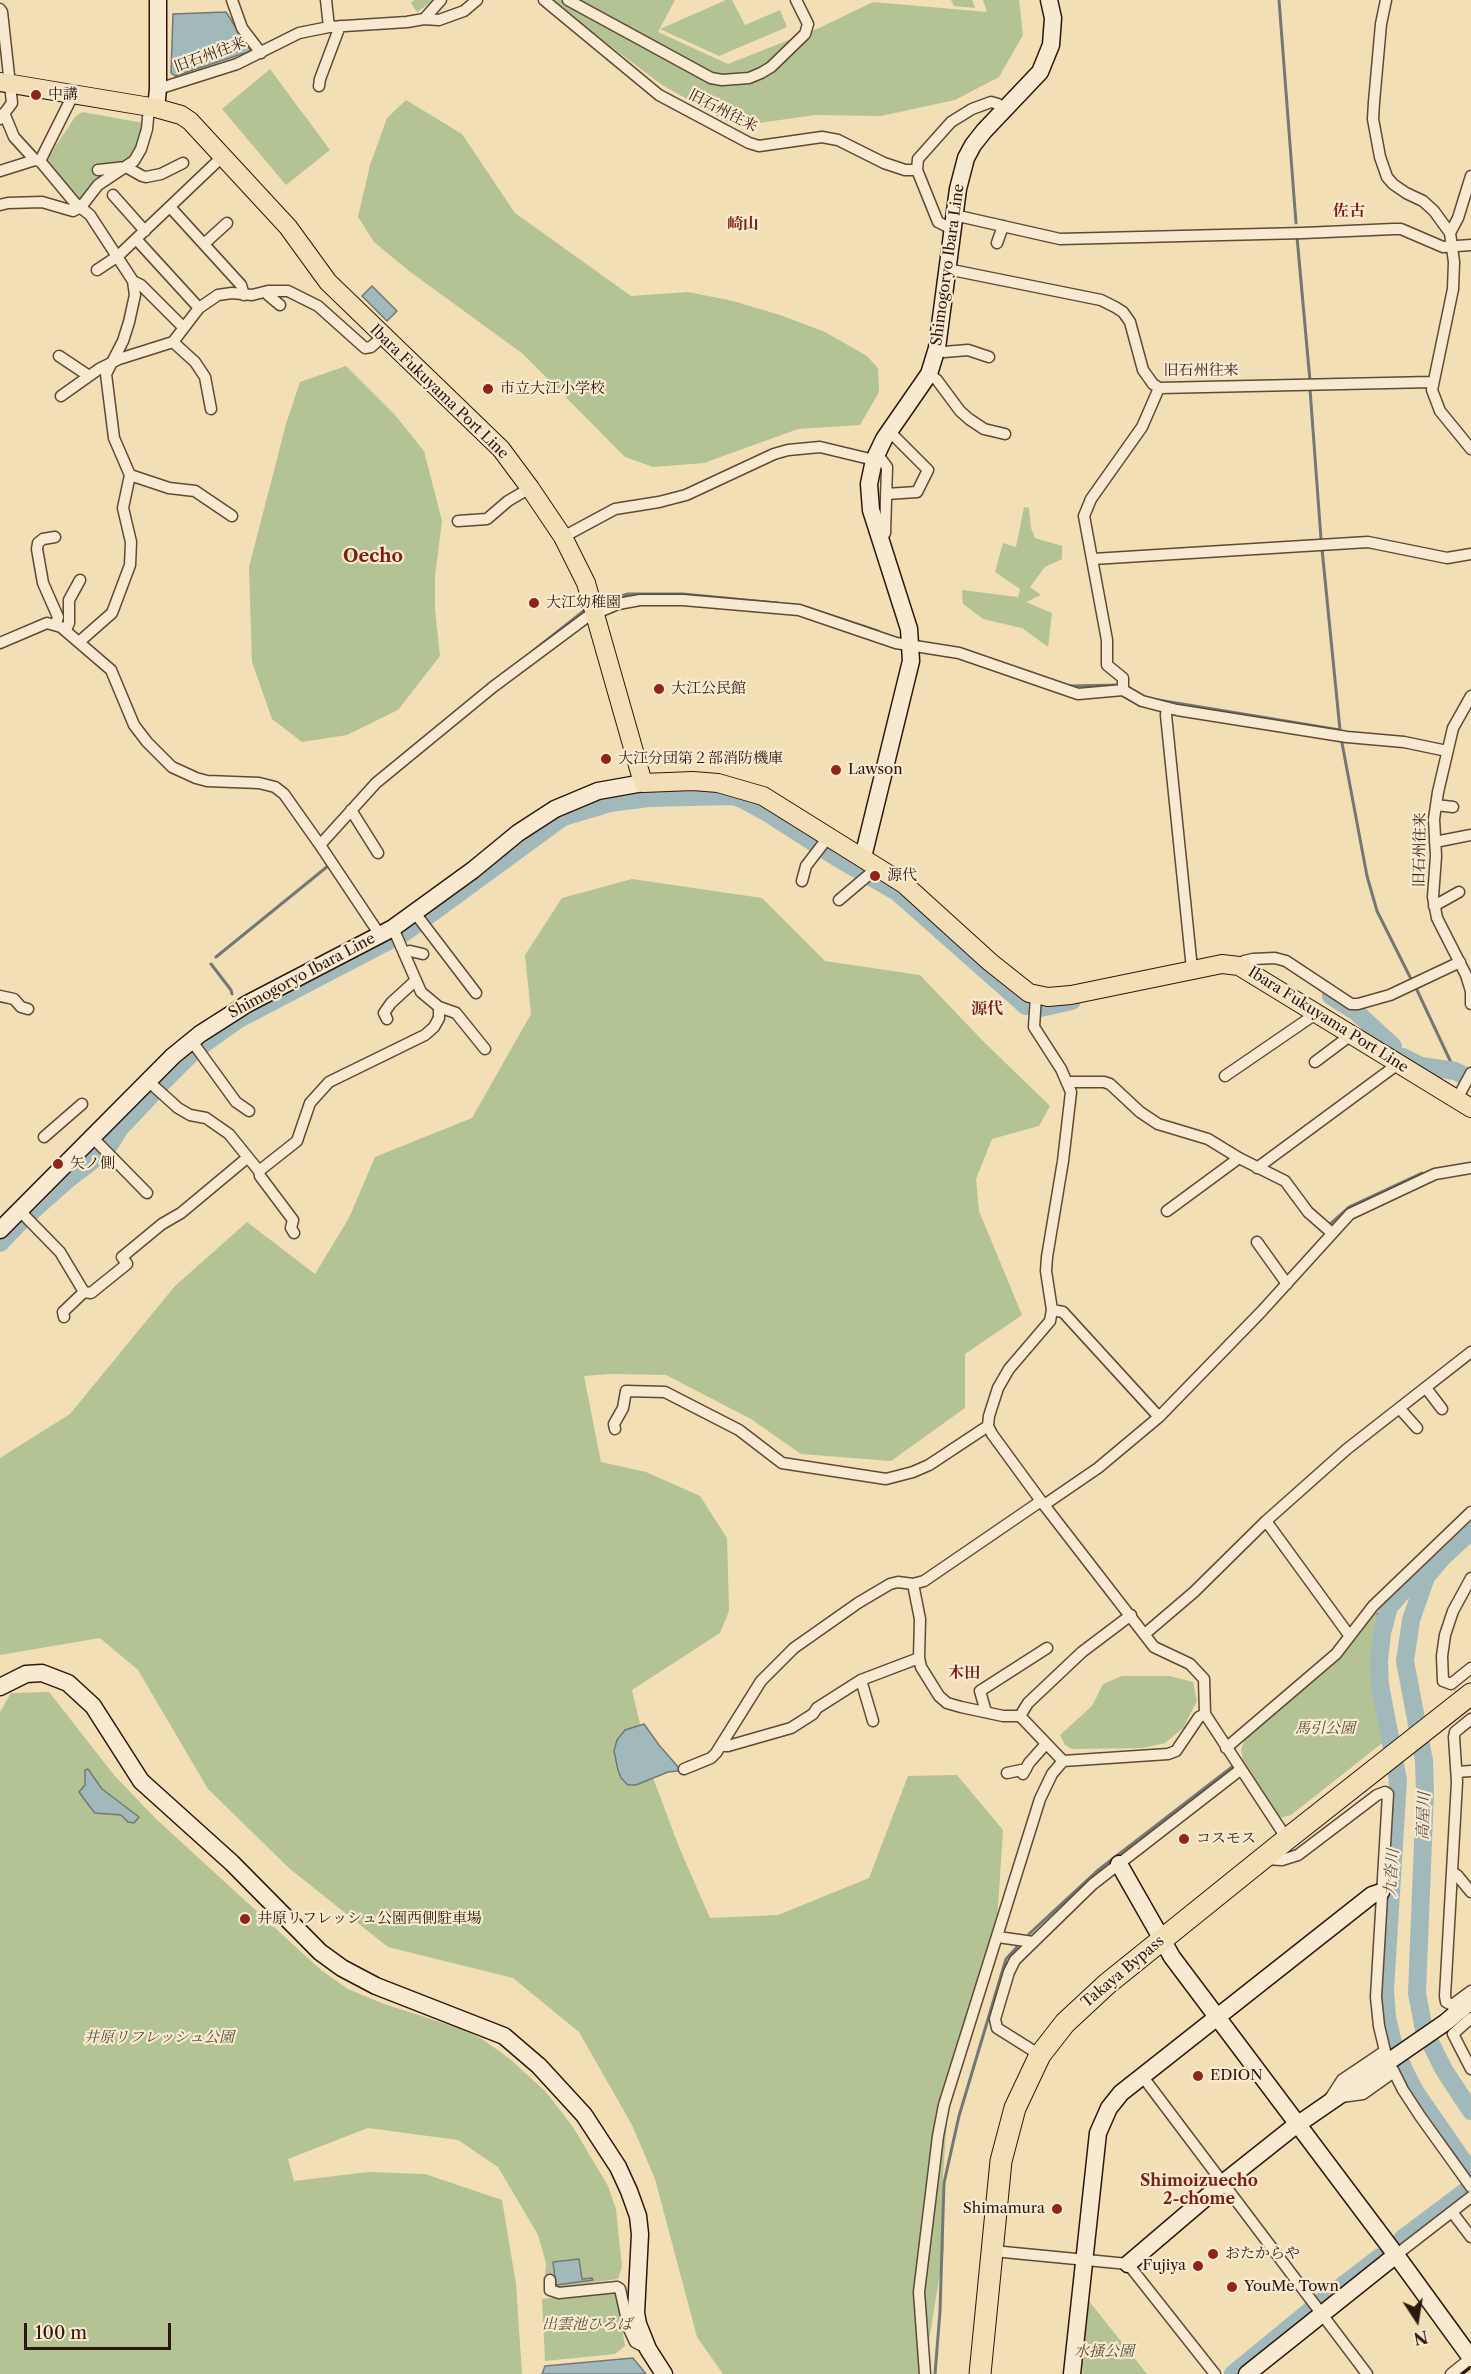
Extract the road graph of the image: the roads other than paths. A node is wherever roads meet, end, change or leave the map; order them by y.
1 (158, 0) edge
2 (232, 0) edge
3 (326, 0) edge
4 (441, 0) edge
5 (477, 0) edge
6 (544, 0) edge
7 (568, 0) edge
8 (796, 0) edge
9 (1049, 0) edge
10 (1386, 0) edge
11 (0, 9) edge
12 (424, 19) junction
13 (334, 27) junction
14 (261, 52) junction
15 (4, 82) edge
16 (319, 86) dead end
17 (158, 89) junction
18 (73, 95) junction
19 (152, 107) junction
20 (1004, 110) junction
21 (2, 116) edge
22 (223, 156) junction
23 (37, 160) junction
24 (183, 163) dead end
25 (126, 167) junction
26 (98, 170) dead end
27 (0, 171) edge
28 (917, 171) junction
29 (1471, 176) edge
30 (113, 195) dead end
31 (0, 205) edge
32 (81, 207) junction
33 (170, 207) junction
34 (953, 222) junction
35 (227, 223) dead end
36 (1003, 226) junction
37 (145, 231) junction
38 (1450, 233) junction
39 (136, 239) junction
40 (205, 243) junction
41 (997, 243) dead end
42 (1451, 246) junction
43 (1471, 246) edge
44 (118, 256) junction
45 (947, 269) junction
46 (98, 270) dead end
47 (133, 281) junction
48 (268, 291) junction
49 (244, 295) junction
50 (280, 305) dead end
51 (199, 308) junction
52 (184, 328) junction
53 (382, 337) junction
54 (173, 342) junction
55 (937, 348) junction
56 (59, 356) dead end
57 (989, 357) dead end
58 (111, 363) junction
59 (929, 374) junction
60 (89, 376) junction
61 (1432, 382) junction
62 (1159, 388) junction
63 (61, 396) dead end
64 (211, 409) dead end
65 (889, 431) junction
66 (1005, 434) dead end
67 (1471, 449) edge
68 (875, 458) junction
69 (130, 475) junction
70 (530, 488) junction
71 (886, 494) junction
72 (232, 516) dead end
73 (458, 521) dead end
74 (55, 537) dead end
75 (563, 537) junction
76 (880, 540) junction
77 (1471, 554) edge
78 (1093, 559) junction
79 (80, 580) dead end
80 (596, 613) junction
81 (56, 624) junction
82 (66, 630) junction
83 (79, 642) junction
84 (0, 643) edge
85 (912, 647) junction
86 (1123, 687) junction
87 (1471, 696) edge
88 (1167, 708) junction
89 (1446, 751) junction
90 (643, 783) junction
91 (1436, 805) junction
92 (1453, 807) dead end
93 (351, 810) junction
94 (1471, 835) edge
95 (1435, 842) junction
96 (320, 844) junction
97 (823, 844) junction
98 (378, 853) dead end
99 (870, 868) junction
100 (802, 881) dead end
101 (1459, 892) dead end
102 (839, 900) dead end
103 (1434, 906) junction
104 (415, 913) junction
105 (386, 932) junction
106 (404, 953) junction
107 (423, 954) dead end
108 (1460, 962) junction
109 (1239, 966) junction
110 (1192, 969) junction
111 (415, 981) junction
112 (476, 993) dead end
113 (0, 996) edge
114 (1036, 996) junction
115 (1471, 1004) edge
116 (439, 1007) junction
117 (28, 1009) dead end
118 (1317, 1013) junction
119 (387, 1019) dead end
120 (1351, 1035) junction
121 (195, 1046) junction
122 (485, 1049) dead end
123 (1315, 1062) dead end
124 (1398, 1064) junction
125 (1225, 1076) dead end
126 (1469, 1077) edge
127 (148, 1081) junction
128 (1068, 1082) junction
129 (1464, 1103) edge
130 (82, 1104) dead end
131 (249, 1111) dead end
132 (44, 1137) dead end
133 (93, 1138) junction
134 (248, 1158) junction
135 (1239, 1158) junction
136 (1257, 1168) junction
137 (1471, 1168) edge
138 (259, 1171) junction
139 (147, 1193) dead end
140 (19, 1210) junction
141 (1167, 1211) dead end
142 (0, 1230) edge
143 (294, 1233) dead end
144 (1332, 1233) junction
145 (1257, 1242) dead end
146 (1287, 1284) junction
147 (84, 1292) junction
148 (1052, 1310) junction
149 (64, 1317) dead end
150 (1471, 1352) edge
151 (1426, 1388) junction
152 (1400, 1409) junction
153 (1442, 1409) dead end
154 (1159, 1417) junction
155 (988, 1426) junction
156 (1416, 1428) dead end
157 (615, 1429) dead end
158 (1043, 1503) junction
159 (1471, 1512) edge
160 (1266, 1521) junction
161 (1471, 1578) edge
162 (913, 1584) junction
163 (1131, 1615) junction
164 (1146, 1633) junction
165 (1349, 1635) junction
166 (1047, 1648) dead end
167 (920, 1658) junction
168 (1471, 1668) edge
169 (861, 1680) junction
170 (0, 1687) edge
171 (1471, 1694) edge
172 (986, 1712) junction
173 (1205, 1714) junction
174 (1020, 1716) junction
175 (1471, 1719) edge
176 (873, 1721) dead end
177 (1046, 1745) junction
178 (721, 1746) junction
179 (1226, 1748) junction
180 (1063, 1761) junction
181 (684, 1769) dead end
182 (1240, 1770) junction
183 (1471, 1771) edge
184 (1457, 1772) junction
185 (1007, 1773) dead end
186 (1287, 1839) junction
187 (1261, 1859) junction
188 (1119, 1864) junction
189 (1452, 1872) junction
190 (1471, 1892) edge
191 (1381, 1893) junction
192 (998, 1937) junction
193 (1161, 1940) junction
194 (1033, 1942) junction
195 (1470, 2004) edge
196 (1218, 2017) junction
197 (1040, 2055) junction
198 (1390, 2062) junction
199 (1471, 2069) edge
200 (1143, 2077) junction
201 (1298, 2124) junction
202 (1222, 2183) junction
203 (1471, 2187) edge
204 (1471, 2197) edge
205 (1452, 2212) junction
206 (1471, 2238) edge
207 (993, 2251) junction
208 (1396, 2255) junction
209 (1083, 2260) junction
210 (1128, 2264) junction
211 (550, 2280) dead end
212 (1322, 2315) junction
213 (648, 2349) junction
214 (1471, 2358) edge
215 (664, 2374) edge
216 (925, 2374) edge
217 (980, 2374) edge
218 (1072, 2374) edge
219 (1215, 2374) edge
220 (1247, 2374) edge
221 (1367, 2374) edge
222 (1451, 2374) edge

1 - 17 street
2 - 14 street
3 - 13 street
4 - 12 street
5 - 12 street, 旧石州往来
6 - 28 street, 旧石州往来
7 - 8 street
9 - 20 street, Shimogoryo Ibara Line
10 - 38 street
11 - 15 street
12 - 13 street, 旧石州往来
13 - 14 street, 旧石州往来
13 - 16 street
14 - 17 street, 旧石州往来
15 - 18 main road, Ibara Fukuyama Port Line
15 - 21 street
17 - 19 street
18 - 19 main road, Ibara Fukuyama Port Line
18 - 23 street
19 - 22 main road, Ibara Fukuyama Port Line
19 - 25 street
20 - 28 street
20 - 34 street, Shimogoryo Ibara Line
21 - 23 street
22 - 33 street
22 - 53 main road, Ibara Fukuyama Port Line
23 - 27 street
23 - 32 street
24 - 25 street
25 - 26 street
25 - 32 street
28 - 34 street
29 - 38 street
30 - 37 street
31 - 32 street
32 - 44 street
33 - 37 street
33 - 40 street
34 - 36 street
34 - 45 street, Shimogoryo Ibara Line
35 - 40 street
36 - 41 street
36 - 42 street
37 - 39 street
38 - 42 street
39 - 44 street
39 - 51 street
40 - 49 street
42 - 43 street
42 - 61 street
44 - 46 street
44 - 47 street
45 - 55 street, Shimogoryo Ibara Line
45 - 62 street, 旧石州往来
47 - 52 street
47 - 58 street
48 - 49 street
48 - 50 street
48 - 53 street
49 - 51 street
51 - 52 street
52 - 54 street
53 - 70 main road, Ibara Fukuyama Port Line
54 - 58 street
54 - 64 street
55 - 57 street
55 - 59 street, Shimogoryo Ibara Line
56 - 60 street
58 - 60 street
58 - 69 street
59 - 65 street, Shimogoryo Ibara Line
59 - 66 street
60 - 63 street
61 - 62 street, 旧石州往来
61 - 67 street
62 - 78 street
65 - 68 street, Shimogoryo Ibara Line
65 - 71 street
68 - 71 street
68 - 75 street
68 - 76 street, Shimogoryo Ibara Line
69 - 72 street
69 - 83 street
70 - 73 street
70 - 75 main road, Ibara Fukuyama Port Line
71 - 76 street
74 - 81 street
75 - 80 main road, Ibara Fukuyama Port Line
76 - 85 street, Shimogoryo Ibara Line
77 - 78 street
78 - 86 street
79 - 82 street
80 - 85 street
80 - 90 main road, Ibara Fukuyama Port Line
80 - 93 street
81 - 82 street
81 - 84 street
82 - 83 street
83 - 96 street
85 - 86 street
85 - 99 street, Shimogoryo Ibara Line
86 - 88 street
87 - 89 street, 旧石州往来
88 - 89 street
88 - 110 street
89 - 91 street, 旧石州往来
90 - 97 main road
90 - 104 street, Shimogoryo Ibara Line
91 - 92 street
91 - 95 street, 旧石州往来
93 - 96 street
93 - 98 street
94 - 95 street
95 - 103 street, 旧石州往来
96 - 105 street
97 - 99 main road
97 - 100 street
99 - 102 street
99 - 114 main road
101 - 103 street
103 - 108 street, 旧石州往来
104 - 105 street, Shimogoryo Ibara Line
104 - 112 street
105 - 106 street
105 - 121 street, Shimogoryo Ibara Line
106 - 107 street
106 - 111 street
108 - 109 street
108 - 115 street, 旧石州往来
109 - 110 main road, Ibara Fukuyama Port Line
109 - 118 main road, Ibara Fukuyama Port Line
110 - 114 main road, Ibara Fukuyama Port Line
111 - 116 street
111 - 119 street
113 - 117 street
114 - 128 street
116 - 122 street
116 - 138 street
118 - 120 main road, Ibara Fukuyama Port Line
118 - 125 street
120 - 123 street
120 - 124 main road, Ibara Fukuyama Port Line
121 - 127 street, Shimogoryo Ibara Line
121 - 131 street
124 - 129 main road, Ibara Fukuyama Port Line
124 - 136 street
126 - 129 street
127 - 133 street, Shimogoryo Ibara Line
127 - 134 street
128 - 135 street
128 - 148 street
130 - 132 street
133 - 139 street
133 - 140 street, Shimogoryo Ibara Line
134 - 138 street
134 - 147 street
135 - 136 street
135 - 141 street
136 - 144 street
137 - 144 street
138 - 143 street
140 - 142 street, Shimogoryo Ibara Line
140 - 147 street
144 - 146 street
145 - 146 street
146 - 154 street
147 - 149 street
148 - 154 street
148 - 155 street
150 - 151 street
151 - 152 street
151 - 153 street
152 - 156 street
152 - 160 street
154 - 158 street
155 - 157 street
155 - 158 street
158 - 162 street
158 - 163 street
159 - 165 street
160 - 164 street
160 - 165 street
161 - 168 street
162 - 167 street
162 - 178 street
163 - 164 street
163 - 174 street
164 - 173 street
165 - 179 street
166 - 172 street
167 - 169 street
167 - 172 street
169 - 176 street
169 - 178 street
170 - 213 street
171 - 186 highway, Takaya Bypass
172 - 174 street
173 - 179 street
173 - 180 street
174 - 177 street
175 - 184 street
177 - 180 street
177 - 185 street
178 - 181 street
179 - 182 street
180 - 192 street
182 - 186 street
182 - 188 street
183 - 184 street
184 - 189 street
186 - 187 highway, Takaya Bypass
187 - 191 street
187 - 193 highway, Takaya Bypass
188 - 193 street
188 - 194 street
189 - 190 street
189 - 195 street
191 - 196 street
191 - 198 street
192 - 194 street
192 - 216 street
193 - 196 street
193 - 197 highway, Takaya Bypass
194 - 197 street
195 - 198 street
195 - 199 street
196 - 200 street
196 - 201 street
197 - 207 highway, Takaya Bypass
198 - 201 street
198 - 203 street
200 - 202 street
200 - 209 street
201 - 202 street
201 - 208 street
202 - 210 street
202 - 212 street
204 - 205 street
205 - 206 street
205 - 208 street
207 - 209 street
207 - 217 highway, Takaya Bypass
208 - 212 street
208 - 214 street
209 - 210 street
209 - 218 street
210 - 219 street
211 - 213 street
212 - 220 street
212 - 221 street
213 - 215 street
214 - 222 street

